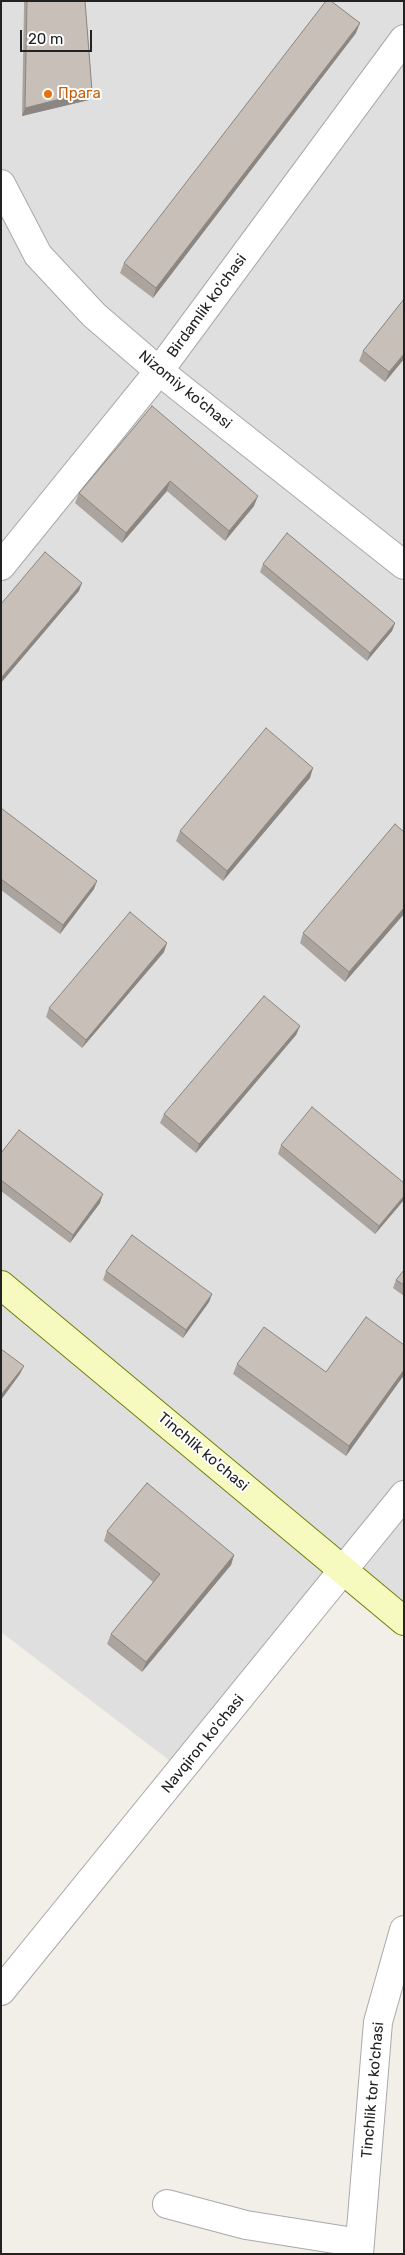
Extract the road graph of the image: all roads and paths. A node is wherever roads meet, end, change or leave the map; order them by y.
1 (404, 39) edge
2 (1, 184) edge
3 (159, 371) junction
4 (404, 565) edge
5 (1, 566) edge
6 (1, 1285) edge
7 (404, 1495) edge
8 (345, 1570) junction
9 (404, 1621) edge
10 (404, 1930) edge
11 (1, 1992) edge
12 (167, 2204) dead end
13 (359, 2248) edge

1 - 3 street, Birdamlik ko'chasi
2 - 3 street, Nizomiy ko'chasi
3 - 4 street, Nizomiy ko'chasi
3 - 5 street, Birdamlik ko'chasi
6 - 8 main road, Tinchlik ko'chasi
7 - 8 street, Navqiron ko'chasi
8 - 9 main road, Tinchlik ko'chasi
8 - 11 street, Navqiron ko'chasi
10 - 13 street, Tinchlik tor ko'chasi
12 - 13 street

